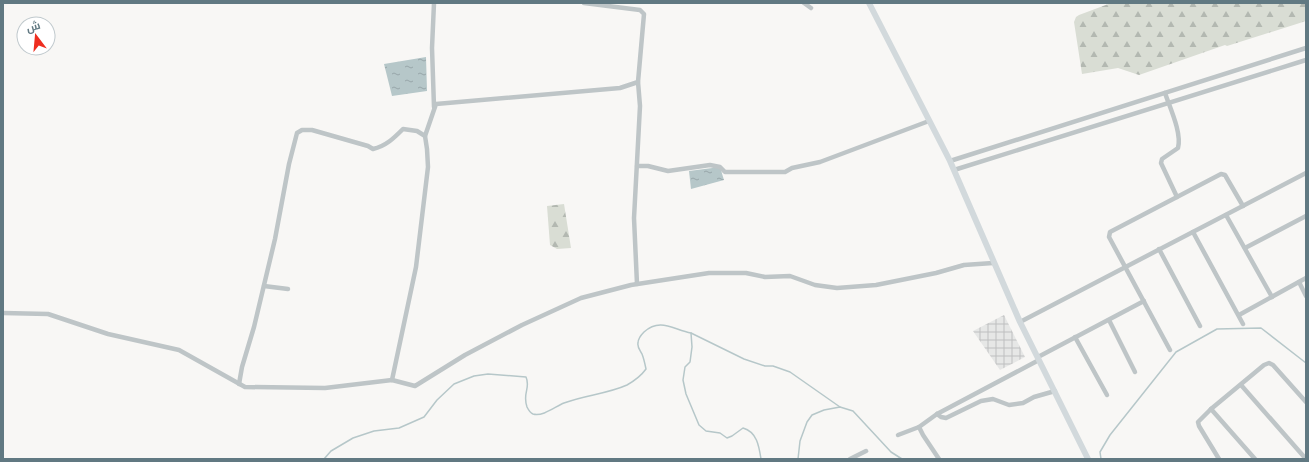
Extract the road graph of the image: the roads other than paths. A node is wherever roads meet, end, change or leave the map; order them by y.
1 (434, 3) edge
2 (584, 3) edge
3 (804, 3) edge
4 (869, 3) edge
5 (811, 8) dead end
6 (1306, 48) edge
7 (1306, 60) edge
8 (638, 82) junction
9 (1165, 93) junction
10 (1169, 103) junction
11 (435, 108) junction
12 (930, 121) junction
13 (425, 136) junction
14 (950, 161) junction
15 (637, 166) junction
16 (954, 170) junction
17 (1306, 173) edge
18 (1177, 197) junction
19 (1243, 206) junction
20 (1226, 215) junction
21 (1306, 216) edge
22 (1193, 232) junction
23 (1245, 248) junction
24 (1159, 250) junction
25 (993, 263) junction
26 (1125, 267) junction
27 (1306, 278) edge
28 (1298, 282) junction
29 (637, 284) junction
30 (264, 286) junction
31 (288, 289) dead end
32 (1306, 296) edge
33 (1272, 297) junction
34 (1144, 301) junction
35 (3, 314) edge
36 (1239, 316) junction
37 (1109, 320) junction
38 (1020, 322) junction
39 (1243, 324) dead end
40 (1200, 326) dead end
41 (1075, 337) junction
42 (1170, 350) dead end
43 (1038, 358) junction
44 (1135, 372) dead end
45 (392, 380) junction
46 (239, 384) junction
47 (1241, 385) junction
48 (1055, 392) junction
49 (1107, 395) dead end
50 (1306, 402) edge
51 (1211, 409) junction
52 (937, 414) junction
53 (919, 427) junction
54 (898, 435) dead end
55 (866, 450) dead end
56 (850, 459) edge
57 (939, 459) edge
58 (1088, 459) edge
59 (1219, 459) edge
60 (1255, 459) edge
61 (1306, 459) edge

1 - 11 street
2 - 8 street
3 - 5 street
4 - 12 street
6 - 9 street
7 - 10 street
8 - 11 street
8 - 15 street
9 - 10 street
9 - 14 street
10 - 16 street
10 - 18 street
11 - 13 street
12 - 14 street
12 - 15 street
13 - 30 street
13 - 45 street
14 - 16 street
15 - 29 street
16 - 25 street
17 - 19 street
18 - 19 street
18 - 26 street
19 - 20 street
20 - 22 street
20 - 23 street
21 - 23 street
22 - 24 street
22 - 36 street
23 - 33 street
24 - 26 street
24 - 40 street
25 - 29 street
25 - 38 street
26 - 34 street
26 - 38 street
27 - 28 street
28 - 32 street
28 - 33 street
29 - 45 street
30 - 31 street
30 - 46 street
33 - 36 street
34 - 37 street
34 - 42 street
35 - 46 street
36 - 39 street
37 - 41 street
37 - 44 street
38 - 43 street
41 - 43 street
41 - 49 street
43 - 48 street
43 - 52 street
45 - 46 street
47 - 50 street
47 - 51 street
47 - 61 street
48 - 52 street
48 - 58 street
51 - 59 street
51 - 60 street
52 - 53 street
53 - 54 street
53 - 57 street
55 - 56 street

